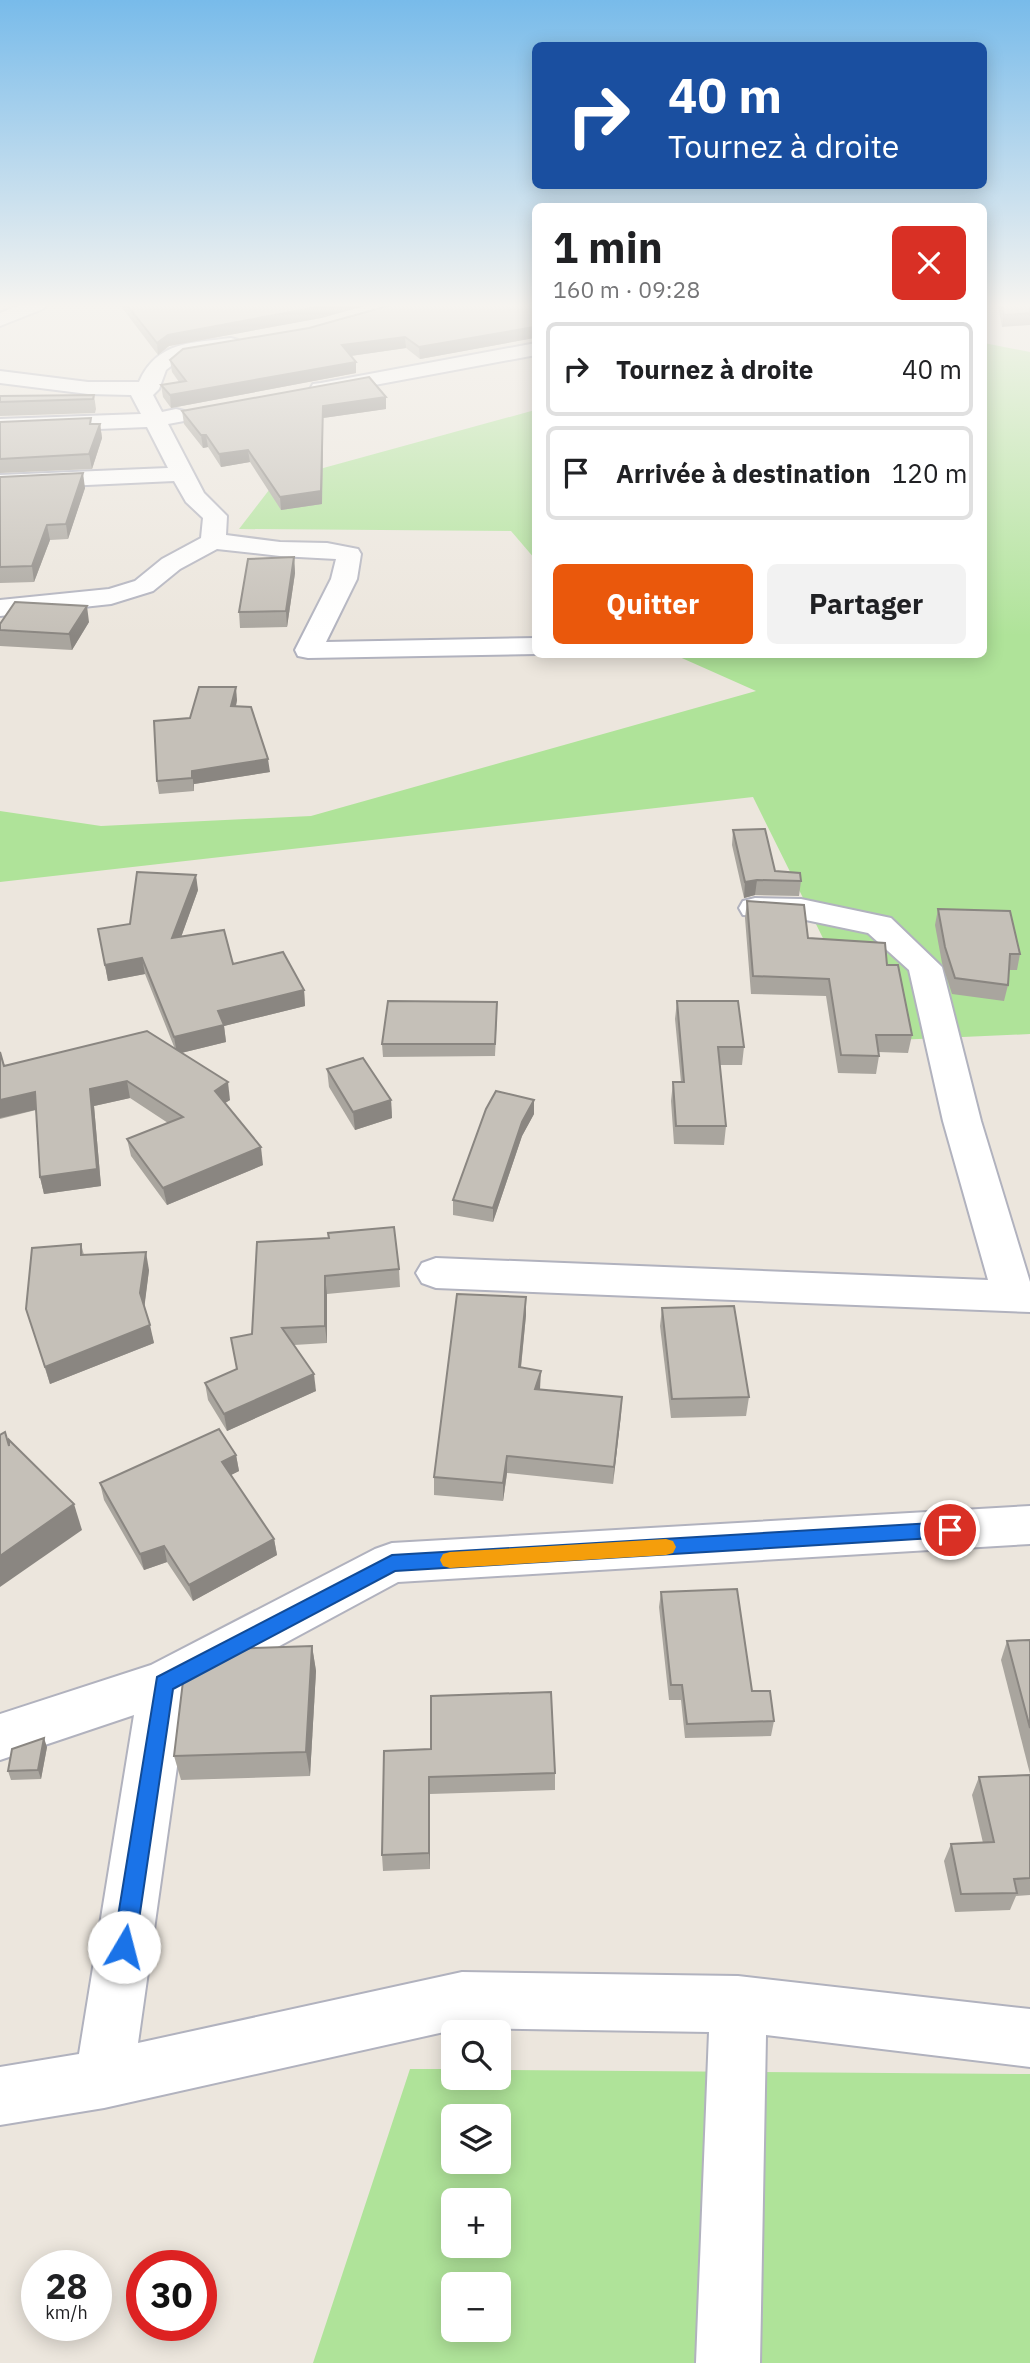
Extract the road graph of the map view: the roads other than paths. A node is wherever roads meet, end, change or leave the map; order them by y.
1 (152, 415) edge
2 (175, 415) edge
3 (154, 420) junction
4 (0, 426) edge
5 (183, 474) junction
6 (0, 482) edge
7 (214, 541) junction
8 (0, 608) edge
9 (532, 646) edge
10 (755, 908) edge
11 (436, 1273) dead end
12 (1022, 1298) edge
13 (1030, 1525) edge
14 (164, 1684) junction
15 (0, 1737) edge
16 (738, 2004) junction
17 (1030, 2038) edge
18 (104, 2079) junction
19 (0, 2096) edge
20 (728, 2363) edge

1 - 3 street
2 - 3 street
3 - 4 street
3 - 5 street
5 - 6 street
5 - 7 street
7 - 8 street
7 - 9 street
10 - 12 street
11 - 12 street
13 - 14 street
14 - 15 street
14 - 18 street
16 - 17 street
16 - 18 street
16 - 20 street
18 - 19 street

